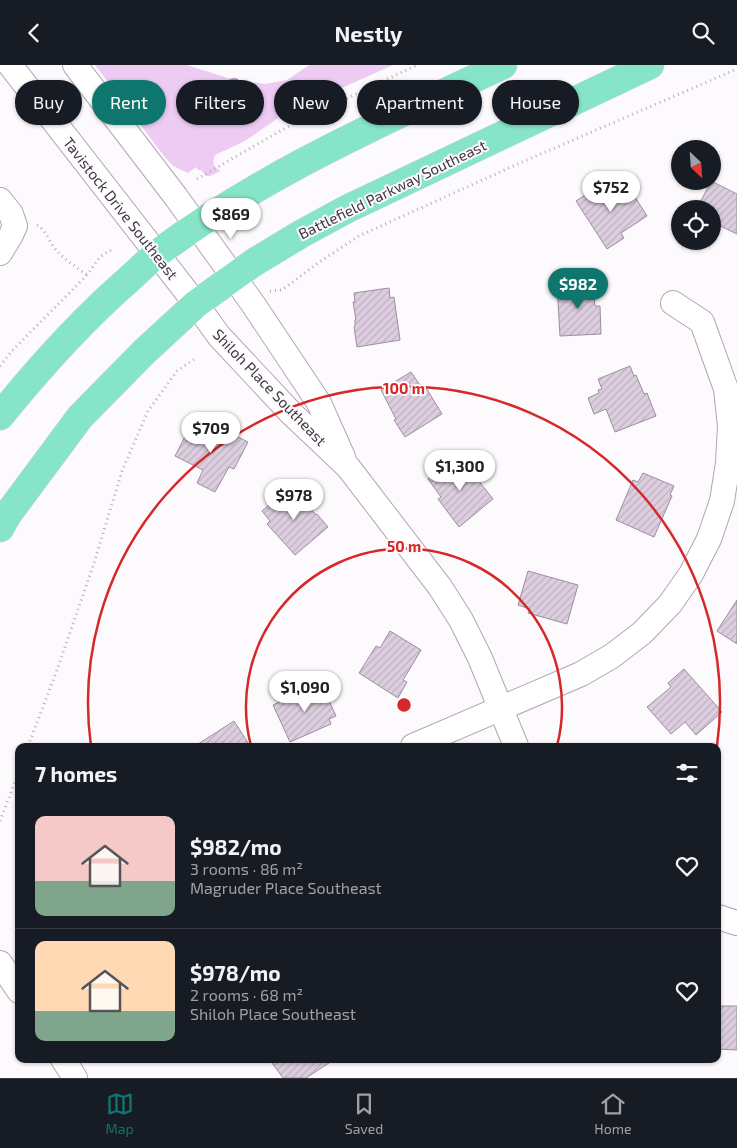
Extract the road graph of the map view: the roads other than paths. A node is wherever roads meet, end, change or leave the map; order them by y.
1 (10, 65) edge
2 (75, 65) edge
3 (504, 65) edge
4 (650, 65) edge
5 (0, 200) edge
6 (197, 226) junction
7 (0, 253) edge
8 (157, 254) junction
9 (234, 277) junction
10 (673, 303) dead end
11 (196, 304) junction
12 (0, 416) edge
13 (348, 467) junction
14 (0, 528) edge
15 (501, 709) junction
16 (420, 743) edge
17 (515, 743) edge
18 (721, 918) edge
19 (737, 923) edge
20 (0, 963) edge
21 (15, 985) edge
22 (66, 1063) edge
23 (75, 1078) edge

1 - 8 street, Tavistock Drive Southeast
2 - 6 street
3 - 6 main road
4 - 9 main road, Battlefield Parkway Southeast
5 - 7 street
6 - 8 main road
6 - 9 street
8 - 11 street, Tavistock Drive Southeast
8 - 12 main road
9 - 11 main road, Battlefield Parkway Southeast
9 - 13 street, Shiloh Place Southeast
10 - 15 street
11 - 13 street, Shiloh Place Southeast
11 - 14 main road, Battlefield Parkway Southeast
13 - 15 street, Shiloh Place Southeast
15 - 16 street
15 - 17 street, Shiloh Place Southeast
18 - 19 street
20 - 21 street
22 - 23 street

